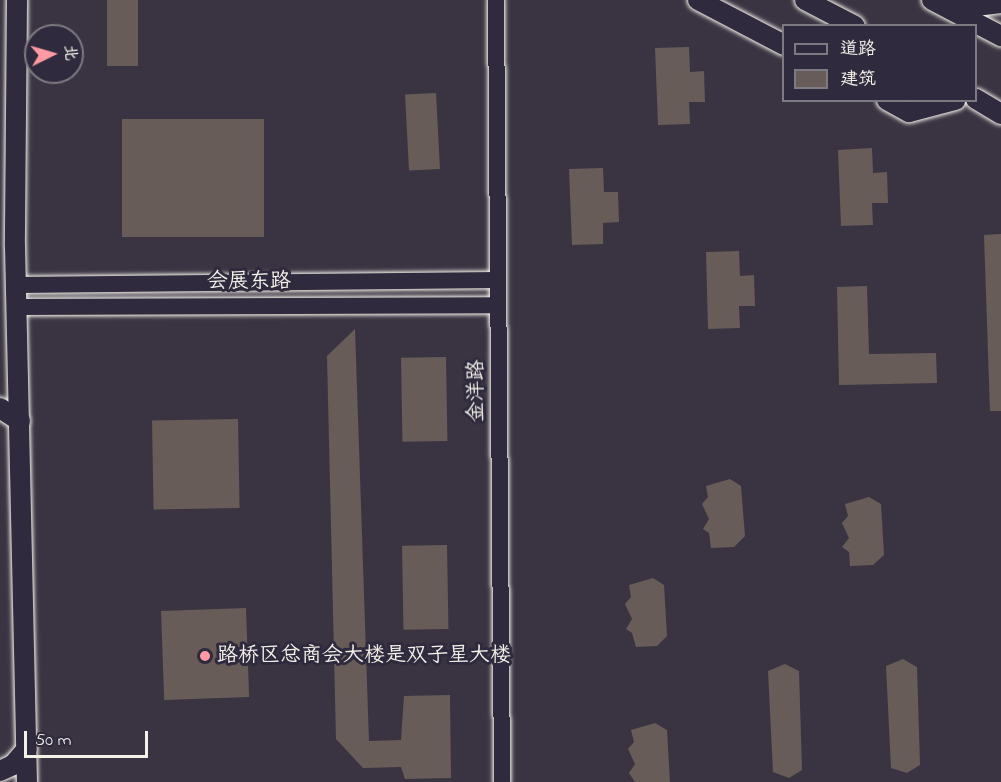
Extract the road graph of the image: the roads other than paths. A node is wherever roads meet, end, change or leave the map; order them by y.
1 (17, 0) edge
2 (496, 0) edge
3 (698, 0) edge
4 (805, 0) edge
5 (1001, 3) edge
6 (940, 4) edge
7 (851, 24) edge
8 (1001, 36) edge
9 (782, 44) edge
10 (891, 102) edge
11 (947, 102) edge
12 (15, 246) junction
13 (0, 271) edge
14 (498, 280) junction
15 (8, 285) edge
16 (498, 305) junction
17 (9, 307) edge
18 (0, 408) edge
19 (20, 421) junction
20 (27, 749) junction
21 (0, 771) edge
22 (27, 782) edge
23 (502, 782) edge

1 - 12 main road
2 - 14 street, 金洋路
3 - 9 main road
4 - 7 main road
5 - 6 main road
6 - 8 main road
10 - 11 main road
12 - 13 main road
12 - 15 main road
14 - 15 street, 会展东路
14 - 16 street, 金洋路
15 - 17 main road
16 - 17 street, 会展东路
16 - 23 street, 金洋路
17 - 19 main road
18 - 19 main road
19 - 20 main road
20 - 21 main road
20 - 22 main road

